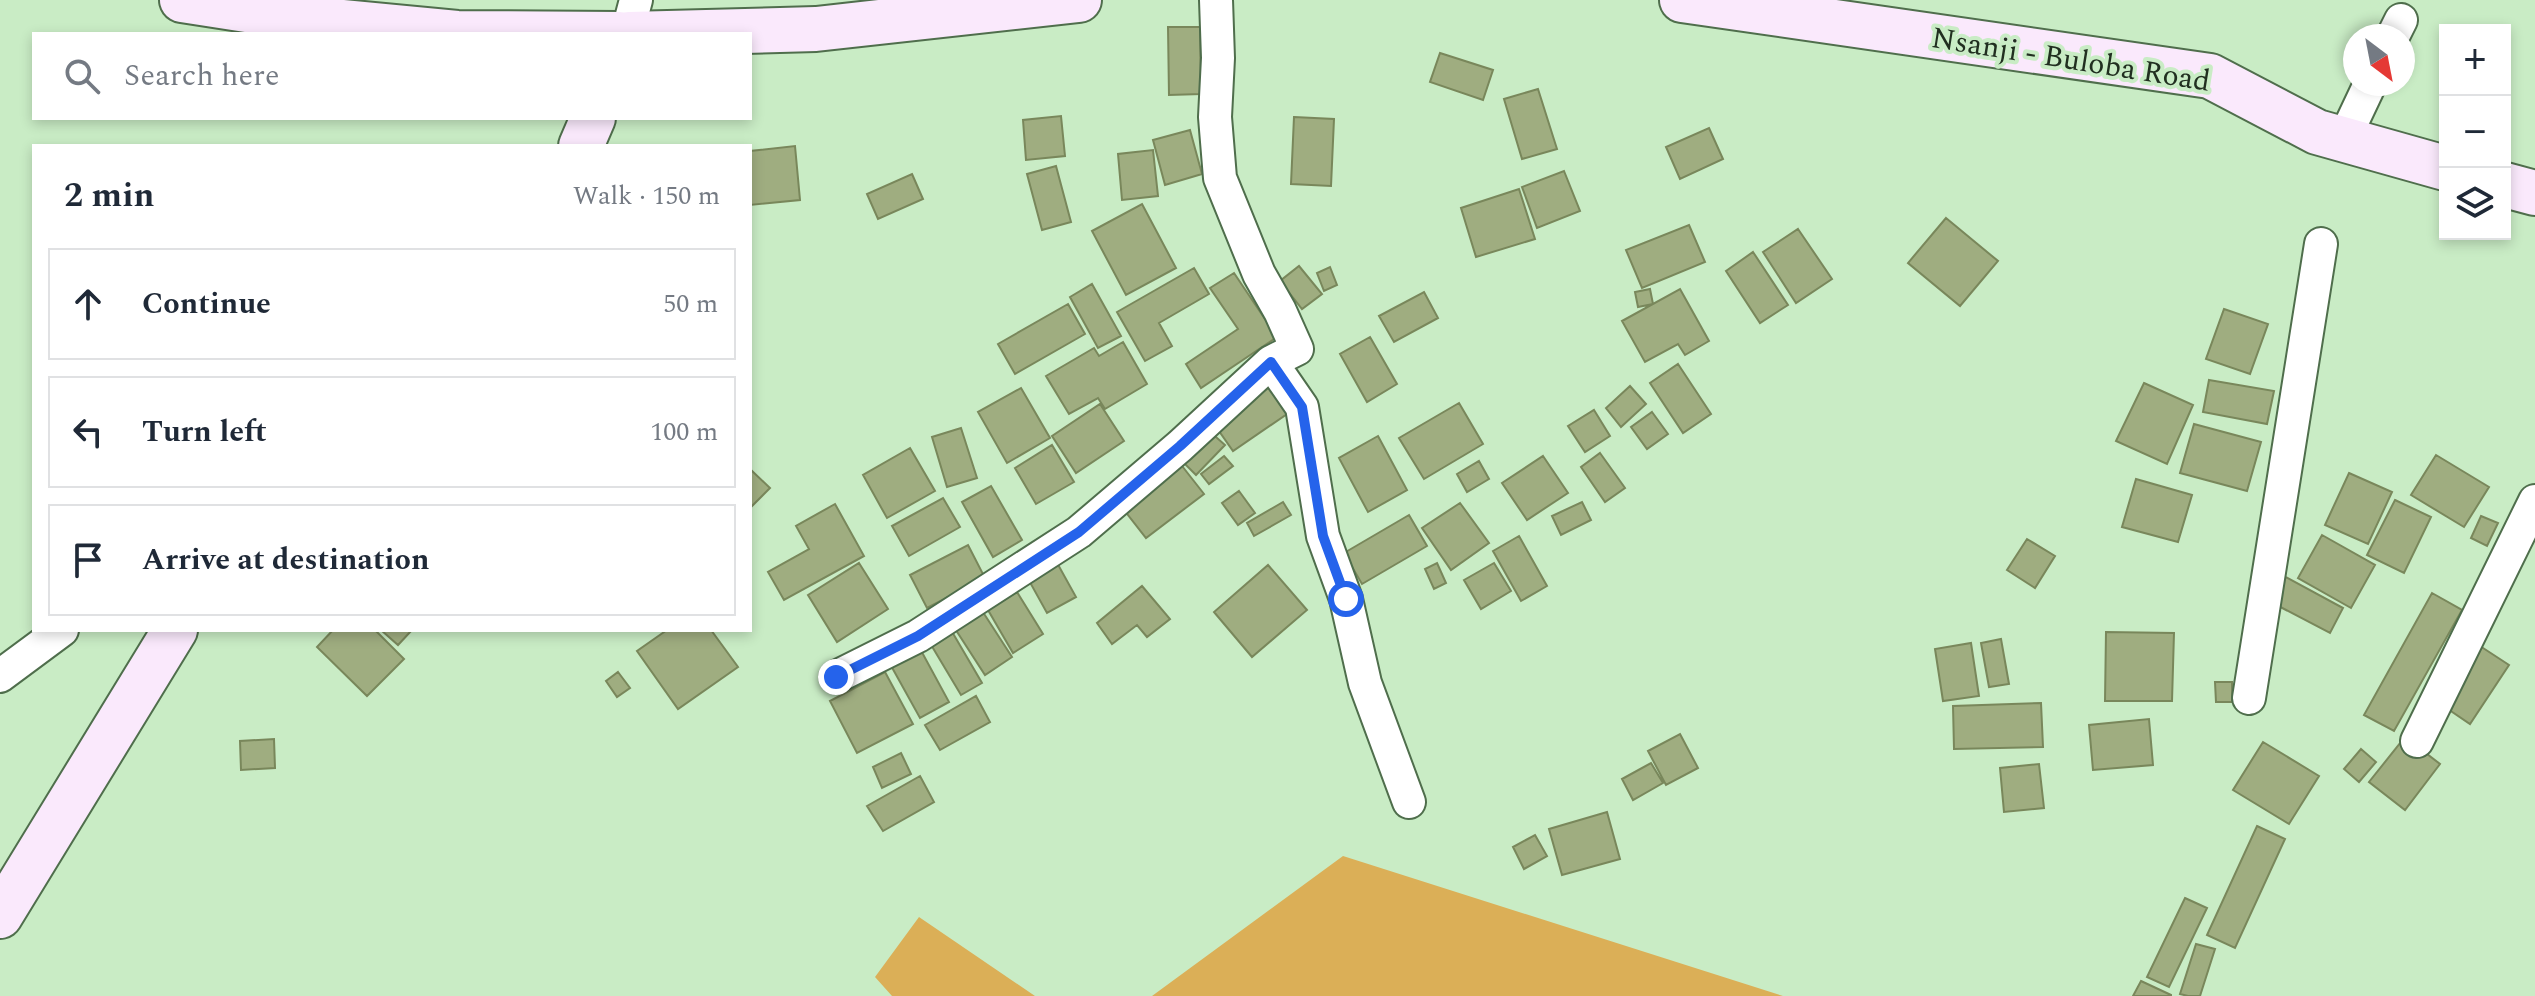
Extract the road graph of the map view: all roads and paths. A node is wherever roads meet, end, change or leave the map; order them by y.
1 (182, 0) edge
2 (636, 0) edge
3 (1079, 0) edge
4 (1216, 0) edge
5 (1682, 0) edge
6 (447, 32) edge
7 (628, 32) edge
8 (703, 32) edge
9 (2364, 96) edge
10 (592, 120) edge
11 (2344, 139) junction
12 (582, 144) edge
13 (2439, 166) edge
14 (2511, 187) edge
15 (2535, 193) edge
16 (2321, 244) dead end
17 (1271, 362) junction
18 (2535, 501) edge
19 (59, 632) edge
20 (174, 632) edge
21 (0, 676) edge
22 (836, 677) dead end
23 (2249, 698) dead end
24 (2417, 741) dead end
25 (1409, 802) dead end
26 (0, 916) edge

1 - 6 main road
2 - 7 street
3 - 8 main road
4 - 17 street
5 - 11 main road, Nsanji - Buloba Road
9 - 11 street
10 - 12 main road
11 - 13 main road, Nsanji - Buloba Road
14 - 15 main road
16 - 23 street
17 - 22 street
17 - 25 street
18 - 24 street
19 - 21 street
20 - 26 main road

